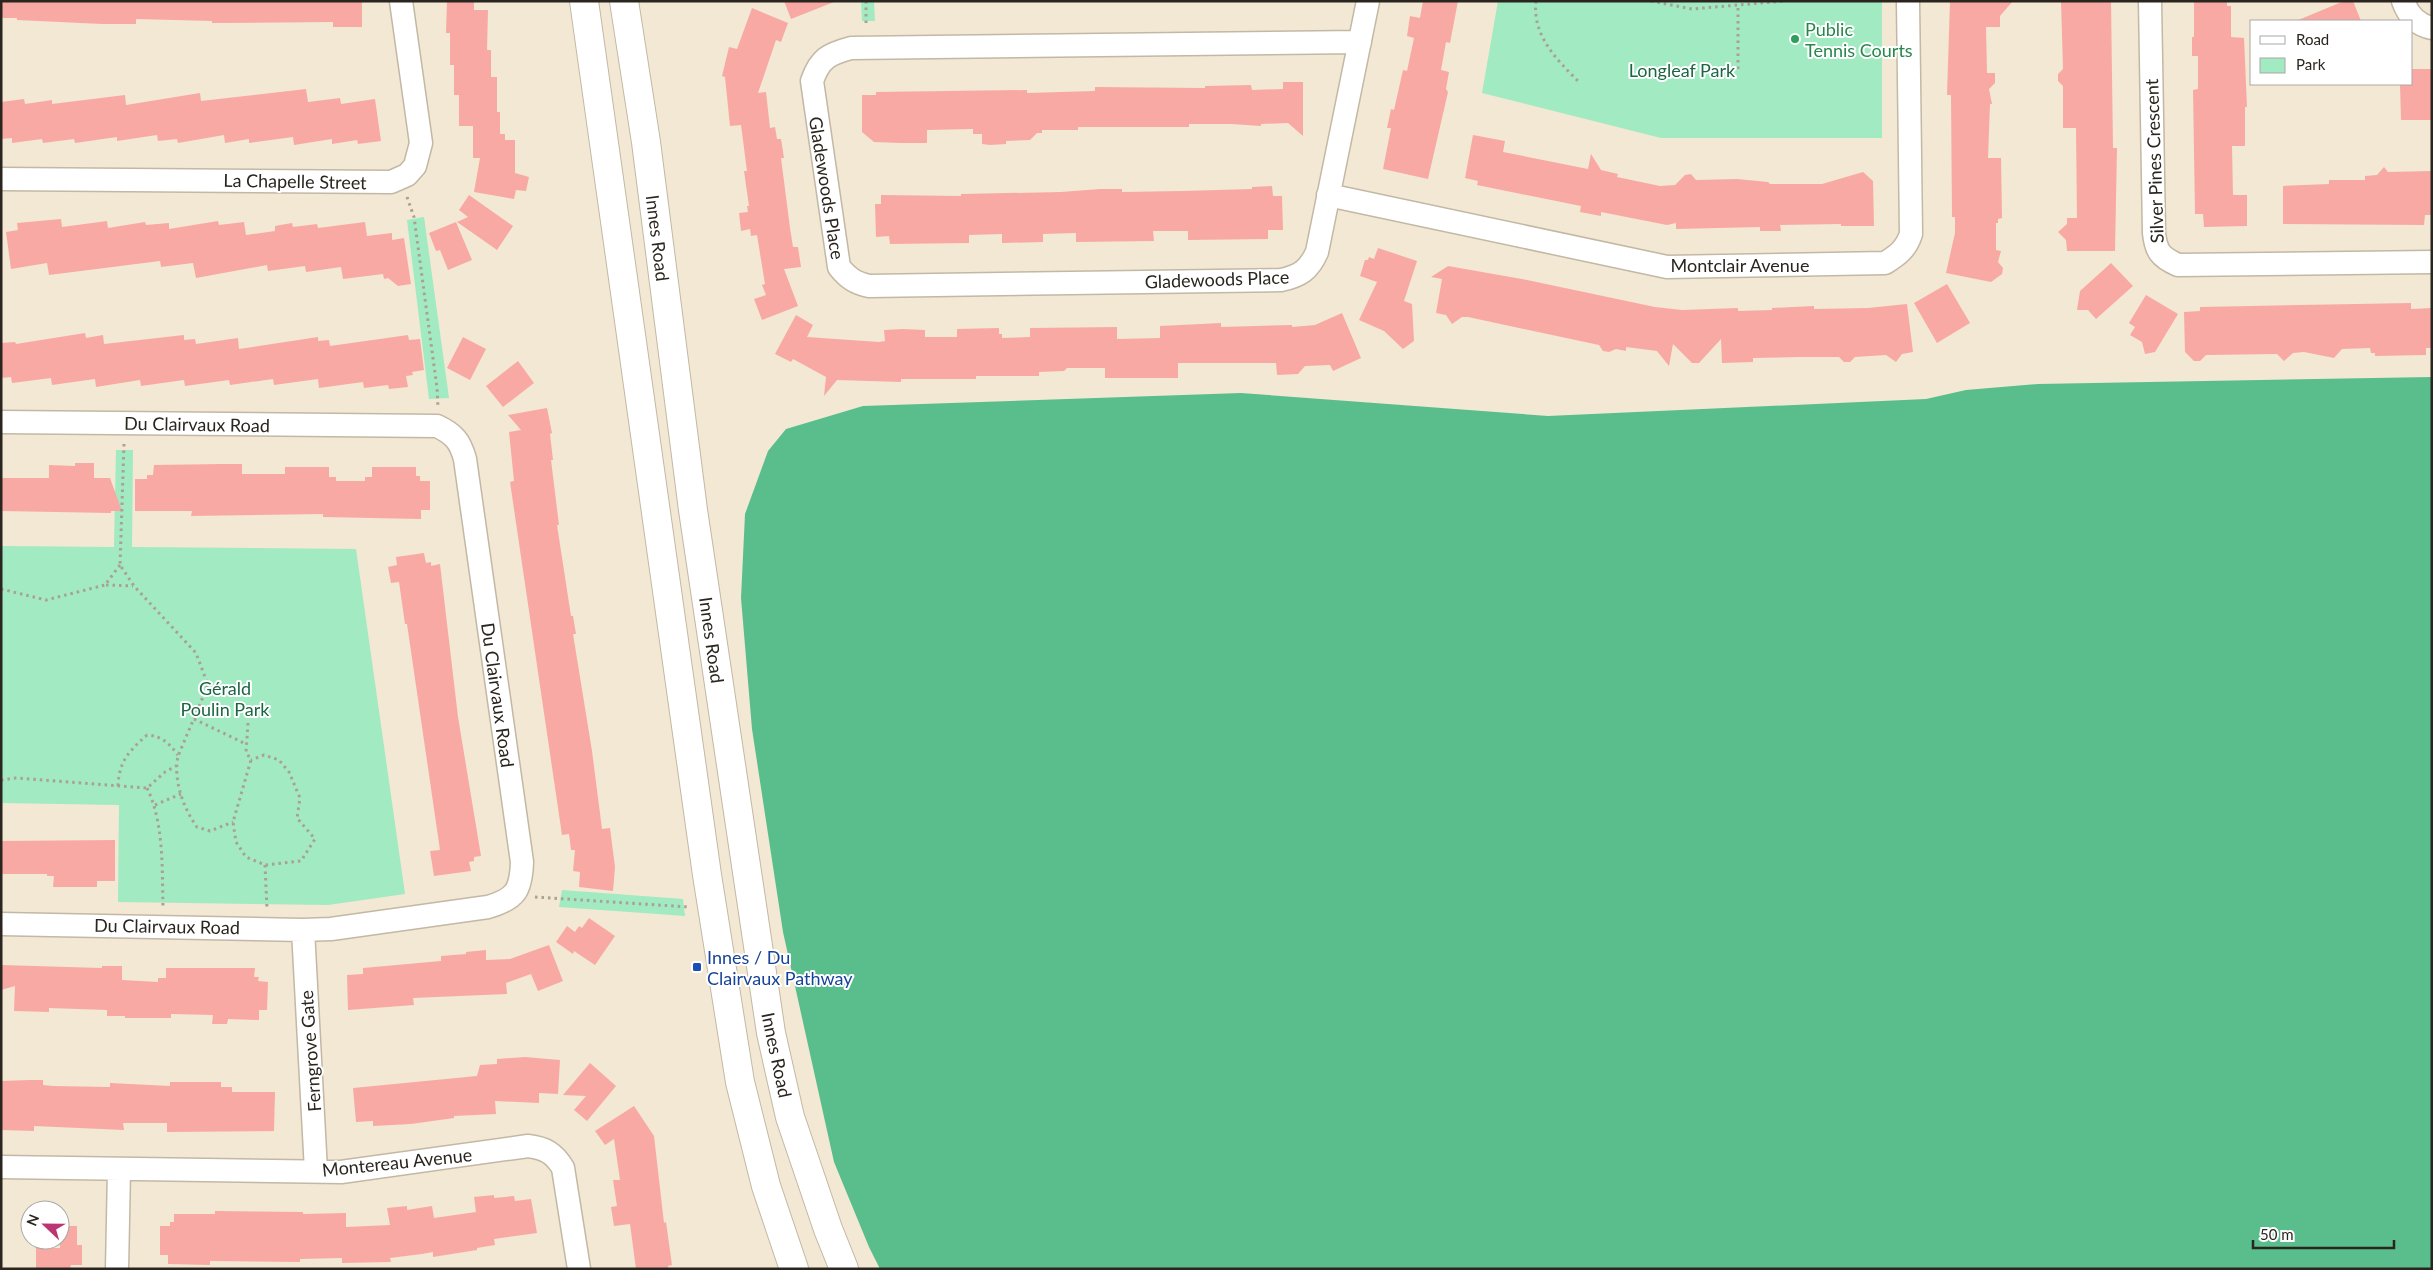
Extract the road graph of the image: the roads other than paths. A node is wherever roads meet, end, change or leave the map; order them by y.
1 (400, 1) edge
2 (584, 1) edge
3 (624, 1) edge
4 (1368, 1) edge
5 (1908, 1) edge
6 (2150, 1) edge
7 (2403, 1) edge
8 (2432, 28) edge
9 (1360, 42) junction
10 (1, 179) edge
11 (1328, 195) junction
12 (2432, 262) edge
13 (1, 422) edge
14 (1, 924) edge
15 (303, 930) junction
16 (1, 1167) edge
17 (119, 1170) junction
18 (316, 1171) junction
19 (118, 1269) edge
20 (579, 1269) edge
21 (794, 1269) edge
22 (844, 1269) edge

1 - 10 street, La Chapelle Street
2 - 21 main road, Innes Road
3 - 22 main road, Innes Road
4 - 9 street, Gladewoods Place
5 - 11 street, Montclair Avenue
6 - 12 street, Silver Pines Crescent
7 - 8 street
9 - 11 street, Gladewoods Place
9 - 11 street, Gladewoods Place
13 - 15 street, Du Clairvaux Road
14 - 15 street, Du Clairvaux Road
15 - 18 street, Ferngrove Gate
16 - 17 street, Montereau Avenue
17 - 18 street, Montereau Avenue
17 - 19 street
18 - 20 street, Montereau Avenue

